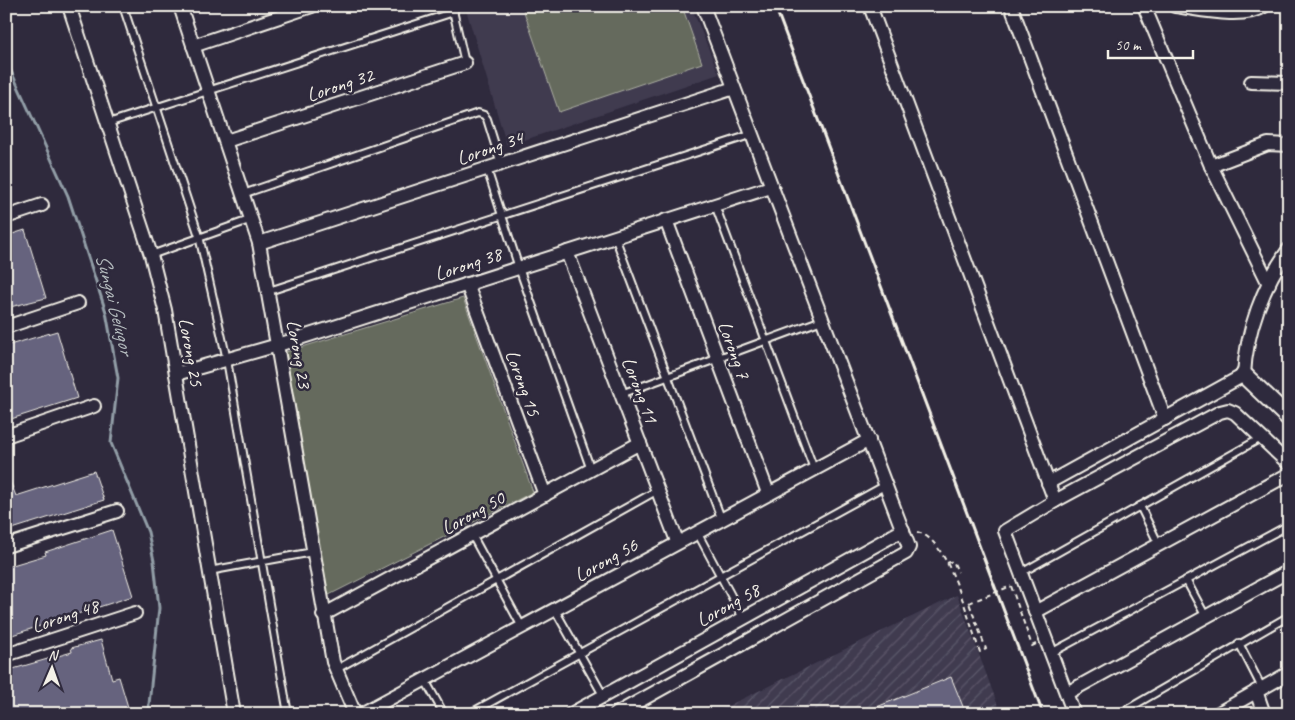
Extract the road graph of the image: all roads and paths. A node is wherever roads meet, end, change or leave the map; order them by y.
1 (69, 6) edge
2 (123, 6) edge
3 (180, 6) edge
4 (312, 6) edge
5 (703, 6) edge
6 (870, 6) edge
7 (1011, 6) edge
8 (1144, 6) edge
9 (1175, 6) edge
10 (1264, 6) edge
11 (453, 9) edge
12 (193, 46) junction
13 (465, 63) joint
14 (1250, 82) dead end
15 (1289, 83) edge
16 (734, 88) junction
17 (208, 90) junction
18 (157, 107) junction
19 (108, 123) junction
20 (750, 135) junction
21 (226, 141) junction
22 (1289, 145) edge
23 (501, 164) junction
24 (1211, 166) junction
25 (487, 169) junction
26 (770, 187) junction
27 (243, 194) junction
28 (42, 205) dead end
29 (715, 205) junction
30 (502, 216) junction
31 (6, 217) edge
32 (252, 219) junction
33 (666, 220) junction
34 (198, 236) junction
35 (615, 237) junction
36 (259, 243) junction
37 (1289, 250) edge
38 (567, 252) junction
39 (151, 255) junction
40 (518, 268) junction
41 (467, 284) junction
42 (1269, 284) junction
43 (269, 291) junction
44 (78, 303) dead end
45 (822, 320) junction
46 (6, 327) edge
47 (765, 340) junction
48 (278, 345) junction
49 (717, 358) junction
50 (227, 360) junction
51 (176, 374) junction
52 (1244, 375) junction
53 (667, 376) junction
54 (621, 394) junction
55 (94, 406) dead end
56 (1288, 415) edge
57 (1165, 419) junction
58 (6, 436) edge
59 (1261, 438) junction
60 (869, 440) junction
61 (640, 443) junction
62 (1289, 464) edge
63 (814, 469) junction
64 (591, 470) junction
65 (1289, 474) edge
66 (1048, 483) junction
67 (886, 485) junction
68 (658, 490) junction
69 (768, 493) junction
70 (545, 495) junction
71 (1055, 501) junction
72 (1140, 506) junction
73 (117, 511) dead end
74 (720, 518) junction
75 (1289, 525) edge
76 (903, 530) junction
77 (697, 531) junction
78 (472, 534) junction
79 (677, 541) junction
80 (1159, 545) junction
81 (6, 546) edge
82 (313, 552) junction
83 (260, 562) junction
84 (947, 563) junction
85 (209, 571) junction
86 (1289, 571) edge
87 (958, 572) dead end
88 (1021, 573) junction
89 (721, 576) junction
90 (496, 580) junction
91 (1186, 580) junction
92 (1011, 586) dead end
93 (555, 610) junction
94 (1035, 612) junction
95 (135, 613) dead end
96 (323, 615) junction
97 (1289, 616) edge
98 (1206, 617) junction
99 (743, 618) junction
100 (522, 627) junction
101 (1239, 643) junction
102 (580, 653) junction
103 (1051, 653) junction
104 (6, 655) edge
105 (335, 670) junction
106 (1289, 673) edge
107 (425, 680) junction
108 (1259, 690) junction
109 (1067, 693) junction
110 (603, 695) junction
111 (234, 714) edge
112 (288, 714) edge
113 (355, 714) edge
114 (361, 714) edge
115 (444, 714) edge
116 (469, 714) edge
117 (571, 714) edge
118 (616, 714) edge
119 (1074, 714) edge
120 (1119, 714) edge
121 (1217, 714) edge
122 (1264, 714) edge

1 - 19 street, Lorong 25
2 - 18 lane
3 - 12 street, Lorong 23
4 - 12 street
5 - 16 street
6 - 66 street
7 - 57 street
8 - 24 street
9 - 10 street
11 - 13 lane
11 - 17 lane
12 - 17 street, Lorong 23
13 - 21 street, Lorong 32
14 - 15 street
16 - 20 street
16 - 23 street, Lorong 34
17 - 18 lane
17 - 21 street, Lorong 23
18 - 19 lane
18 - 34 lane
19 - 39 street, Lorong 25
20 - 26 street
20 - 30 lane
21 - 27 street, Lorong 23
22 - 24 street
23 - 25 street, Lorong 34
23 - 27 lane
24 - 42 street
25 - 30 lane
25 - 36 street, Lorong 34
26 - 29 street, Lorong 38
26 - 45 street
27 - 32 street, Lorong 23
28 - 31 street
29 - 33 street, Lorong 38
29 - 47 lane
30 - 40 lane
30 - 43 lane
32 - 34 lane
32 - 36 street, Lorong 23
33 - 35 street, Lorong 38
33 - 49 street, Lorong 7
34 - 39 lane
34 - 50 lane
35 - 38 street, Lorong 38
35 - 53 lane
36 - 43 street, Lorong 23
37 - 42 street
38 - 40 street, Lorong 38
38 - 54 street, Lorong 11
39 - 51 street, Lorong 25
40 - 41 street, Lorong 38
40 - 64 lane
41 - 48 street, Lorong 38
41 - 70 street, Lorong 15
42 - 52 street
43 - 48 street, Lorong 23
44 - 46 street
45 - 47 lane
45 - 60 street
47 - 49 lane
47 - 63 lane
48 - 50 street, Lorong 38
48 - 82 street, Lorong 23
49 - 53 lane
49 - 69 street, Lorong 7
50 - 51 street, Lorong 38
50 - 83 lane
51 - 85 street, Lorong 25
52 - 56 street
52 - 57 street
53 - 54 lane
53 - 74 lane
54 - 61 street, Lorong 11
55 - 58 street
57 - 66 street
59 - 62 street
59 - 71 street
59 - 72 lane
60 - 63 street, Lorong 56
60 - 67 street
61 - 64 street, Lorong 50
61 - 68 street, Lorong 11
63 - 69 street, Lorong 56
64 - 70 street, Lorong 50
65 - 80 street
66 - 71 street
67 - 76 street
67 - 89 lane
68 - 79 street, Lorong 11
68 - 90 lane
69 - 74 street, Lorong 56
70 - 78 street, Lorong 50
71 - 88 street
72 - 80 lane
72 - 88 lane
73 - 81 street
74 - 77 street, Lorong 56
75 - 91 lane
76 - 84 path
76 - 99 street, Lorong 58
76 - 118 street
77 - 79 street, Lorong 56
77 - 89 lane
78 - 90 lane
78 - 96 street, Lorong 50
79 - 93 street, Lorong 56
80 - 94 street
82 - 83 lane
82 - 96 street, Lorong 23
83 - 85 lane
83 - 112 lane
84 - 87 path
84 - 92 path, bridge
85 - 111 street, Lorong 25
86 - 98 street
88 - 94 street
89 - 99 lane
89 - 102 lane
90 - 100 lane
90 - 105 lane
91 - 98 lane
91 - 103 lane
93 - 100 street, Lorong 56
93 - 102 lane
94 - 103 street
95 - 104 street, Lorong 48
96 - 105 street, Lorong 23
97 - 101 lane
98 - 109 street
99 - 110 street, Lorong 58
100 - 107 street, Lorong 56
101 - 108 lane
101 - 120 lane
102 - 110 lane
102 - 116 lane
103 - 109 street
105 - 113 street, Lorong 23
106 - 108 street
107 - 114 street, Lorong 56
107 - 115 lane
108 - 121 street
108 - 122 street
109 - 119 street
110 - 117 street, Lorong 58

